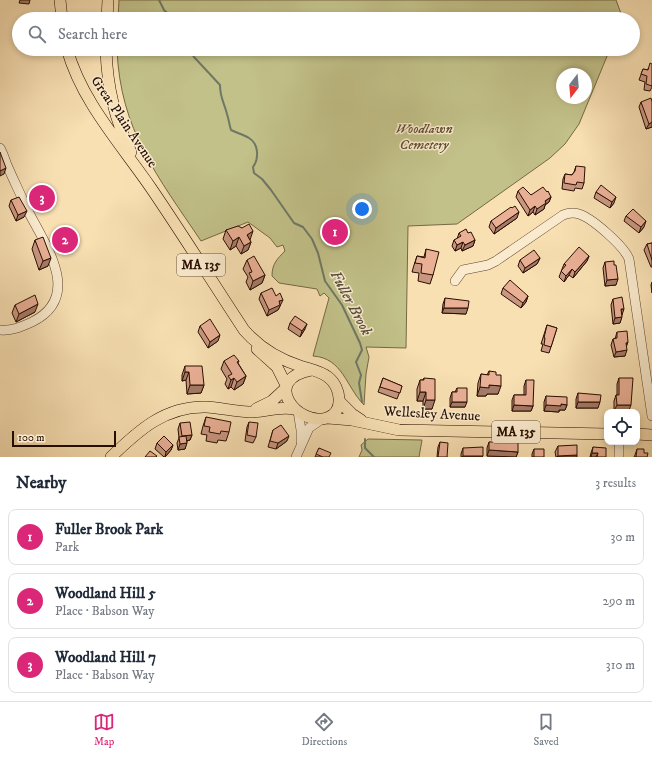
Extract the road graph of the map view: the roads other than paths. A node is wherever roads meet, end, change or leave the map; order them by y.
1 (60, 0) edge
2 (108, 0) edge
3 (61, 12) edge
4 (107, 12) edge
5 (70, 56) edge
6 (107, 56) edge
7 (0, 148) edge
8 (150, 188) junction
9 (455, 281) dead end
10 (0, 330) edge
11 (254, 341) junction
12 (311, 370) junction
13 (286, 386) junction
14 (339, 400) junction
15 (296, 410) junction
16 (251, 412) junction
17 (652, 416) edge
18 (325, 418) junction
19 (369, 424) junction
20 (604, 434) edge
21 (640, 434) edge
22 (652, 435) edge
23 (619, 445) edge
24 (300, 448) junction
25 (111, 457) edge
26 (296, 457) edge
27 (619, 457) edge

1 - 3 main road
2 - 4 main road
5 - 8 main road, Great Plain Avenue / MA 135
6 - 8 main road, Great Plain Avenue / MA 135
7 - 10 street
8 - 11 main road, Great Plain Avenue / MA 135
9 - 17 street
11 - 12 main road, Great Plain Avenue / MA 135
11 - 13 main road, Great Plain Avenue / MA 135
12 - 13 main road
12 - 14 main road, MA 135
13 - 15 main road, MA 135
13 - 16 main road
14 - 18 main road
14 - 19 main road, MA 135
15 - 16 main road
15 - 18 main road, MA 135
15 - 24 street
16 - 25 main road
18 - 19 main road, Wellesley Avenue / MA 135
18 - 24 street
19 - 20 main road, Wellesley Avenue / MA 135
21 - 22 main road
23 - 27 street
24 - 26 street

